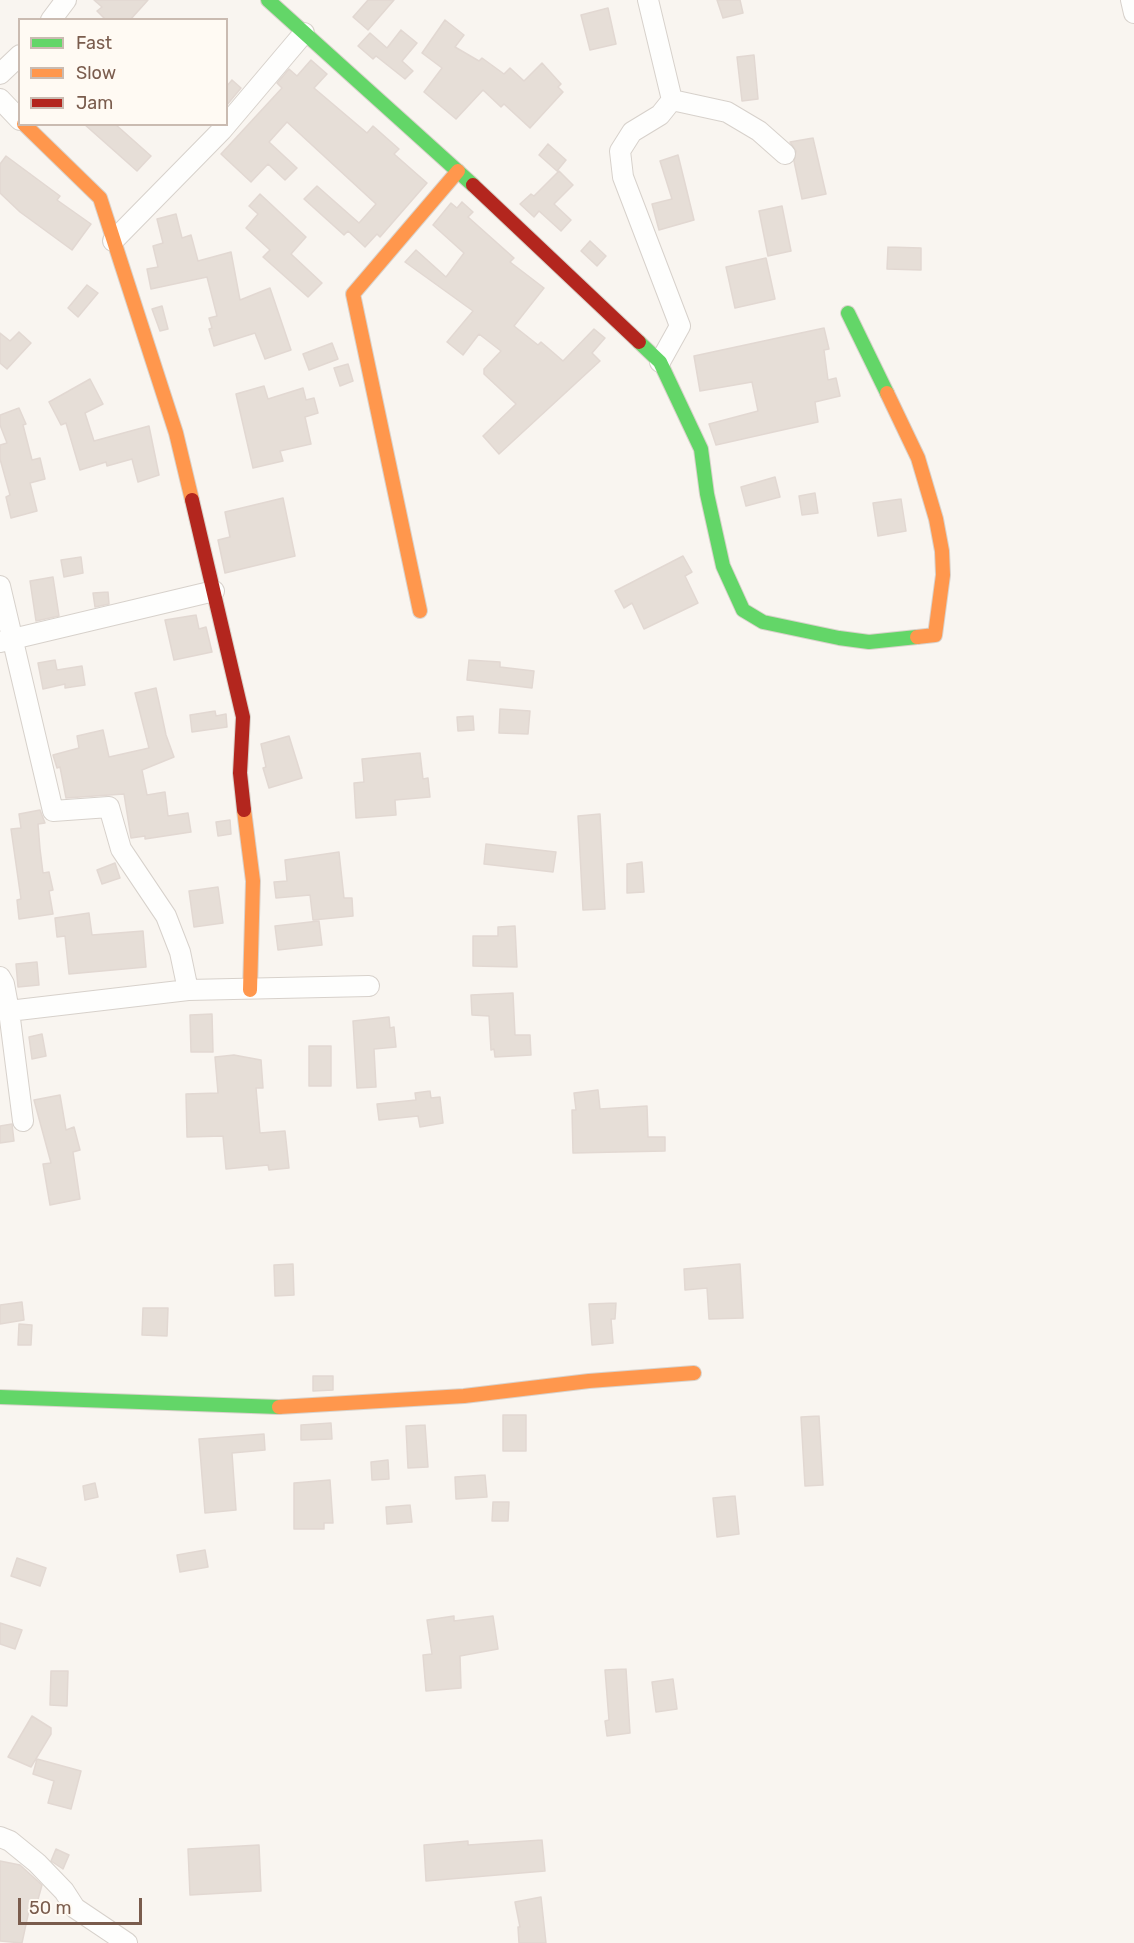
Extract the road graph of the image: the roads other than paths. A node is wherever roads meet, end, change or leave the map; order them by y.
1 (66, 0) edge
2 (268, 0) edge
3 (648, 0) edge
4 (1131, 0) edge
5 (1134, 12) edge
6 (52, 18) edge
7 (304, 33) junction
8 (18, 57) edge
9 (0, 74) edge
10 (0, 99) edge
11 (672, 100) junction
12 (18, 118) edge
13 (228, 123) edge
14 (26, 126) edge
15 (225, 126) edge
16 (785, 154) dead end
17 (458, 171) junction
18 (113, 241) junction
19 (848, 313) dead end
20 (660, 362) junction
21 (0, 586) edge
22 (214, 591) junction
23 (420, 611) dead end
24 (5, 641) edge
25 (0, 977) edge
26 (369, 986) dead end
27 (188, 990) junction
28 (250, 990) junction
29 (9, 1011) junction
30 (23, 1121) dead end
31 (694, 1373) dead end
32 (0, 1397) edge
33 (0, 1836) edge
34 (127, 1943) edge

1 - 6 street
2 - 7 street
3 - 11 street
4 - 5 street
7 - 13 street
7 - 17 street
8 - 9 street
10 - 12 street
11 - 16 street
11 - 20 street
14 - 18 street
15 - 18 street
17 - 20 street
17 - 23 street
18 - 22 street
19 - 20 street
21 - 24 street
22 - 24 street
22 - 28 street
24 - 27 street
25 - 29 street
26 - 28 street
27 - 28 street
27 - 29 street
29 - 30 street
31 - 32 street
33 - 34 street

